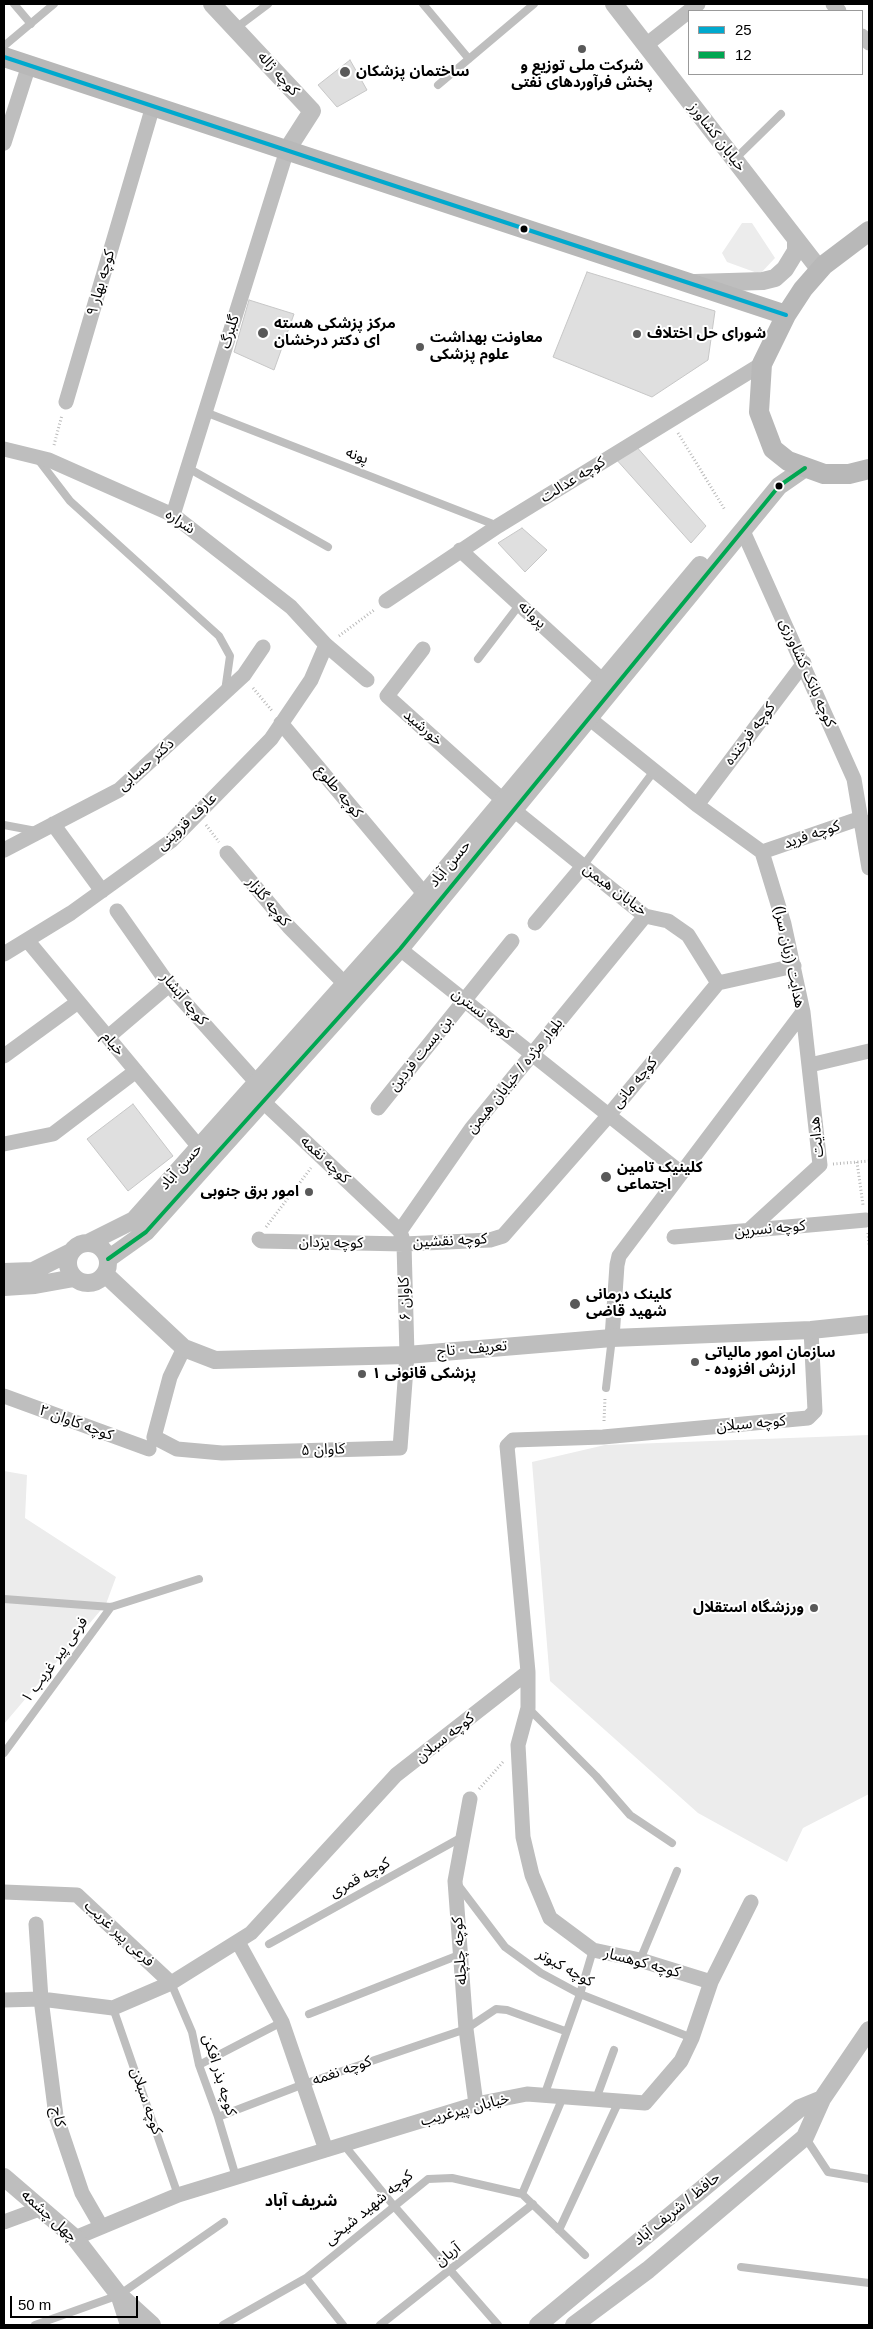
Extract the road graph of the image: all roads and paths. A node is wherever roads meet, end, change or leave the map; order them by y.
1 (14, 4) edge
2 (54, 4) edge
3 (212, 4) edge
4 (268, 4) edge
5 (423, 4) edge
6 (534, 4) edge
7 (614, 4) edge
8 (688, 12) edge
9 (31, 24) junction
10 (236, 28) junction
11 (646, 45) junction
12 (4, 46) edge
13 (4, 56) edge
14 (469, 60) junction
15 (29, 65) junction
16 (438, 85) dead end
17 (153, 106) junction
18 (781, 114) dead end
19 (4, 143) edge
20 (287, 150) junction
21 (734, 160) junction
22 (869, 231) edge
23 (796, 239) junction
24 (820, 270) junction
25 (689, 283) junction
26 (786, 315) junction
27 (762, 364) junction
28 (66, 402) joint
29 (205, 412) junction
30 (670, 420) junction
31 (4, 449) edge
32 (43, 459) junction
33 (797, 465) junction
34 (188, 468) junction
35 (869, 468) edge
36 (725, 510) dead end
37 (173, 515) junction
38 (498, 526) junction
39 (743, 531) junction
40 (328, 546) dead end
41 (460, 550) junction
42 (386, 600) joint
43 (520, 604) junction
44 (326, 645) junction
45 (263, 647) dead end
46 (423, 650) dead end
47 (478, 659) dead end
48 (804, 663) junction
49 (244, 675) junction
50 (367, 680) dead end
51 (603, 681) junction
52 (224, 693) junction
53 (584, 715) junction
54 (281, 723) junction
55 (654, 771) junction
56 (509, 805) junction
57 (696, 806) junction
58 (198, 814) junction
59 (861, 818) junction
60 (53, 824) junction
61 (4, 825) edge
62 (39, 831) junction
63 (4, 850) edge
64 (762, 852) junction
65 (227, 853) joint
66 (583, 866) junction
67 (869, 868) edge
68 (102, 891) junction
69 (425, 894) junction
70 (436, 908) junction
71 (117, 911) dead end
72 (645, 916) junction
73 (535, 923) dead end
74 (27, 940) junction
75 (512, 941) dead end
76 (400, 949) junction
77 (4, 954) edge
78 (794, 966) junction
79 (718, 983) junction
80 (345, 984) junction
81 (169, 985) junction
82 (464, 1000) junction
83 (78, 1002) junction
84 (803, 1012) junction
85 (108, 1037) junction
86 (869, 1050) edge
87 (533, 1055) junction
88 (4, 1056) edge
89 (810, 1065) junction
90 (136, 1071) junction
91 (257, 1091) junction
92 (378, 1108) dead end
93 (609, 1115) junction
94 (4, 1144) edge
95 (199, 1147) junction
96 (321, 1156) junction
97 (869, 1161) edge
98 (856, 1162) junction
99 (820, 1166) junction
100 (680, 1172) junction
101 (866, 1220) joint
102 (749, 1230) junction
103 (402, 1237) junction
104 (674, 1237) dead end
105 (496, 1238) joint
106 (259, 1239) joint
107 (90, 1242) junction
108 (71, 1252) junction
109 (107, 1266) junction
110 (4, 1272) edge
111 (74, 1278) junction
112 (4, 1287) edge
113 (869, 1324) edge
114 (811, 1330) junction
115 (612, 1338) junction
116 (184, 1348) junction
117 (407, 1355) junction
118 (606, 1388) joint
119 (4, 1396) edge
120 (603, 1437) junction
121 (152, 1443) junction
122 (199, 1579) dead end
123 (4, 1598) edge
124 (110, 1606) junction
125 (528, 1672) junction
126 (528, 1708) junction
127 (518, 1745) junction
128 (4, 1753) edge
129 (470, 1799) joint
130 (465, 1835) junction
131 (672, 1843) dead end
132 (677, 1871) dead end
133 (455, 1881) junction
134 (4, 1892) edge
135 (751, 1902) dead end
136 (36, 1924) dead end
137 (238, 1942) junction
138 (269, 1944) dead end
139 (593, 1950) junction
140 (459, 1955) junction
141 (640, 1960) junction
142 (711, 1982) junction
143 (171, 1983) junction
144 (580, 1994) junction
145 (42, 1999) junction
146 (4, 2000) edge
147 (114, 2008) junction
148 (309, 2014) dead end
149 (282, 2022) junction
150 (466, 2028) junction
151 (869, 2030) edge
152 (565, 2031) junction
153 (692, 2038) junction
154 (614, 2050) dead end
155 (199, 2065) junction
156 (304, 2084) junction
157 (544, 2096) junction
158 (563, 2097) junction
159 (596, 2099) junction
160 (822, 2099) junction
161 (619, 2101) junction
162 (476, 2104) junction
163 (218, 2117) junction
164 (805, 2137) junction
165 (344, 2145) junction
166 (326, 2150) junction
167 (4, 2177) edge
168 (236, 2178) junction
169 (869, 2178) edge
170 (522, 2194) junction
171 (178, 2195) junction
172 (533, 2204) junction
173 (394, 2206) junction
174 (42, 2208) junction
175 (4, 2222) edge
176 (224, 2222) dead end
177 (101, 2226) junction
178 (559, 2230) junction
179 (75, 2238) junction
180 (585, 2255) dead end
181 (741, 2267) dead end
182 (451, 2271) junction
183 (306, 2278) junction
184 (869, 2283) edge
185 (119, 2295) junction
186 (36, 2325) edge
187 (129, 2325) edge
188 (152, 2325) edge
189 (223, 2325) edge
190 (343, 2325) edge
191 (380, 2325) edge
192 (498, 2325) edge
193 (538, 2325) edge
194 (574, 2325) edge

1 - 9 lane
2 - 9 lane
3 - 10 street, کوچه ژاله
4 - 10 lane
5 - 14 lane
6 - 14 lane
7 - 11 street, خیابان کشاورز
8 - 11 street
9 - 12 lane
10 - 20 street, کوچه ژاله
11 - 21 street, خیابان کشاورز
13 - 15 main road
14 - 16 lane
15 - 17 main road
15 - 19 street
17 - 20 main road
17 - 28 street, کوچه بهار ۹
18 - 21 lane
20 - 25 main road
20 - 29 street, گلبرگ
21 - 23 street, خیابان کشاورز
22 - 24 main road
23 - 24 street, خیابان کشاورز
23 - 25 street
24 - 26 main road
25 - 26 main road
26 - 27 main road
27 - 30 street, کوچه عدالت
27 - 33 main road
28 - 32 path
29 - 34 street, گلبرگ
29 - 38 lane, پونه
30 - 36 path
30 - 38 street, کوچه عدالت
31 - 32 street, شراره
32 - 37 street, شراره
32 - 52 lane
33 - 35 main road
33 - 39 street, حسن آباد
33 - 51 street, حسن آباد
34 - 37 street, گلبرگ
34 - 40 lane
37 - 44 street, شراره
38 - 41 street, کوچه عدالت
39 - 48 street, کوچه بانک کشاورزی
39 - 53 street, حسن آباد
41 - 42 street, کوچه عدالت
41 - 43 street, پروانه
42 - 44 path
43 - 47 lane
43 - 51 street, پروانه
44 - 50 street, شراره
44 - 54 street, عارف قزوینی
45 - 49 street, دکتر حسابی
46 - 56 street, خورشید
48 - 57 street, کوچه فرخنده
48 - 59 street, کوچه بانک کشاورزی
49 - 52 street, دکتر حسابی
49 - 54 path
51 - 53 street, حسن آباد
52 - 60 street, دکتر حسابی
53 - 55 street
53 - 56 street, حسن آباد
54 - 58 street, عارف قزوینی
54 - 69 street, کوچه طلوع
55 - 57 street
55 - 66 lane
56 - 66 street, خیابان هیمن
56 - 69 street, حسن آباد
56 - 70 street, حسن آباد
57 - 64 street
58 - 65 path
58 - 68 street, عارف قزوینی
59 - 64 street, کوچه فرید
59 - 67 street, کوچه بانک کشاورزی
60 - 62 street, دکتر حسابی
60 - 68 street
61 - 62 lane
62 - 63 street, دکتر حسابی
64 - 78 street, هدایت (زبان سرا)
65 - 80 street, کوچه گلزار
66 - 72 street, خیابان هیمن
66 - 73 street
68 - 74 street, عارف قزوینی
69 - 70 street, کوچه طلوع
69 - 80 street, حسن آباد
70 - 76 street, حسن آباد
71 - 81 street, کوچه آبشار
72 - 79 street, خیابان هیمن
72 - 87 street, بلوار مژده / خیابان هیمن
74 - 77 street, عارف قزوینی
74 - 83 street, خیام
75 - 82 street, بن بست فردین
76 - 82 street, کوچه نسترن
76 - 91 street, حسن آباد
78 - 79 street
78 - 84 street, هدایت (زبان سرا)
79 - 93 street, کوچه مانی
80 - 91 street, حسن آباد
81 - 85 street
81 - 91 street, کوچه آبشار
82 - 87 street, کوچه نسترن
82 - 92 street, بن بست فردین
83 - 85 street, خیام
83 - 88 street
84 - 89 street, هدایت
84 - 100 street, هدایت (زبان سرا)
85 - 90 street, خیام
86 - 89 street
87 - 93 street, کوچه نسترن
87 - 103 street, بلوار مژده / خیابان هیمن
89 - 99 street, هدایت
90 - 94 street
90 - 95 street, خیام
91 - 95 street, حسن آباد
91 - 96 street, کوچه نغمه
91 - 109 street, حسن آباد
93 - 100 street, کوچه نسترن
93 - 105 street, کوچه مانی
95 - 107 street, حسن آباد
96 - 103 street, کوچه نغمه
96 - 106 path
97 - 98 path
98 - 99 path
98 - 101 path
99 - 102 street, هدایت
100 - 115 street, هدایت (زبان سرا)
101 - 102 street, کوچه نسرین
102 - 104 street, کوچه نسرین
103 - 105 street, کوچه نقشین
103 - 106 street, کوچه یزدان
103 - 117 street, کاوان ۶
107 - 108 street
107 - 109 street
108 - 110 street
108 - 111 street
109 - 111 street
109 - 116 street, تعریف - تاج
111 - 112 street
113 - 114 street, تعریف - تاج
114 - 115 street, تعریف - تاج
114 - 120 street, کوچه سبلان
115 - 117 street, تعریف - تاج
115 - 118 lane
116 - 117 street, تعریف - تاج
116 - 121 street
117 - 121 street, کاوان ۵
118 - 120 path
119 - 121 street, کوچه کاوان ۲
120 - 125 street, کوچه سبلان
122 - 124 lane
123 - 124 lane
124 - 128 lane, فرعی پیر غریب ۱
125 - 126 street
125 - 137 street, کوچه سبلان
126 - 127 street
126 - 131 lane
127 - 129 path
127 - 139 street, کوچه کوهسار
129 - 130 street, کوچه چلچله
130 - 133 street, کوچه چلچله
130 - 138 lane, کوچه قمری
132 - 141 lane
133 - 140 street, کوچه چلچله
133 - 144 lane, کوچه کبوتر
134 - 143 street, فرعی پیر غریب
135 - 142 street, خیابان پیرغریب
136 - 145 street, کاج
137 - 143 street, کوچه سبلان
137 - 149 street
139 - 141 street, کوچه کوهسار
139 - 144 lane
140 - 148 lane
140 - 150 street, کوچه چلچله
141 - 142 street, کوچه کوهسار
142 - 153 street, خیابان پیرغریب
143 - 147 street, کوچه سبلان
143 - 155 lane, کوچه بذر افکن
144 - 152 lane
144 - 153 lane, کوچه کبوتر
145 - 146 street
145 - 147 street
145 - 177 street, کاج
147 - 171 lane, کوچه سبلان
149 - 155 lane
149 - 156 street
150 - 152 lane, کوچه نغمه
150 - 156 lane, کوچه نغمه
150 - 162 street, کوچه چلچله
151 - 160 street, حافظ / شریف آباد
152 - 157 lane
153 - 161 street, خیابان پیرغریب
154 - 159 lane
155 - 163 lane, کوچه بذر افکن
156 - 163 lane, کوچه نغمه
156 - 166 street
157 - 158 street, خیابان پیرغریب
157 - 162 street, خیابان پیرغریب
158 - 159 street, خیابان پیرغریب
158 - 170 lane
159 - 161 street, خیابان پیرغریب
160 - 164 street, حافظ / شریف آباد
160 - 193 street, حافظ / شریف آباد
161 - 178 lane
162 - 165 street, خیابان پیرغریب
163 - 168 lane, کوچه بذر افکن
164 - 169 lane
164 - 194 street, حافظ / شریف آباد
165 - 166 street, خیابان پیرغریب
165 - 173 lane
166 - 168 street, خیابان پیرغریب
167 - 174 street, چهل چشمه
168 - 171 street, خیابان پیرغریب
170 - 172 lane, کوچه شهید شیخی
170 - 173 lane, کوچه شهید شیخی
171 - 177 street, خیابان پیرغریب
172 - 178 lane, کوچه شهید شیخی
172 - 182 lane, آریان
173 - 182 lane
173 - 183 lane, کوچه شهید شیخی
174 - 175 street
174 - 179 street, چهل چشمه
176 - 185 lane
177 - 179 street, خیابان پیرغریب
178 - 180 lane, کوچه شهید شیخی
179 - 185 street, چهل چشمه
181 - 184 lane
182 - 191 lane, آریان
182 - 192 lane
183 - 189 lane, کوچه شهید شیخی
183 - 190 lane
185 - 186 lane
185 - 187 street
185 - 188 street, چهل چشمه

